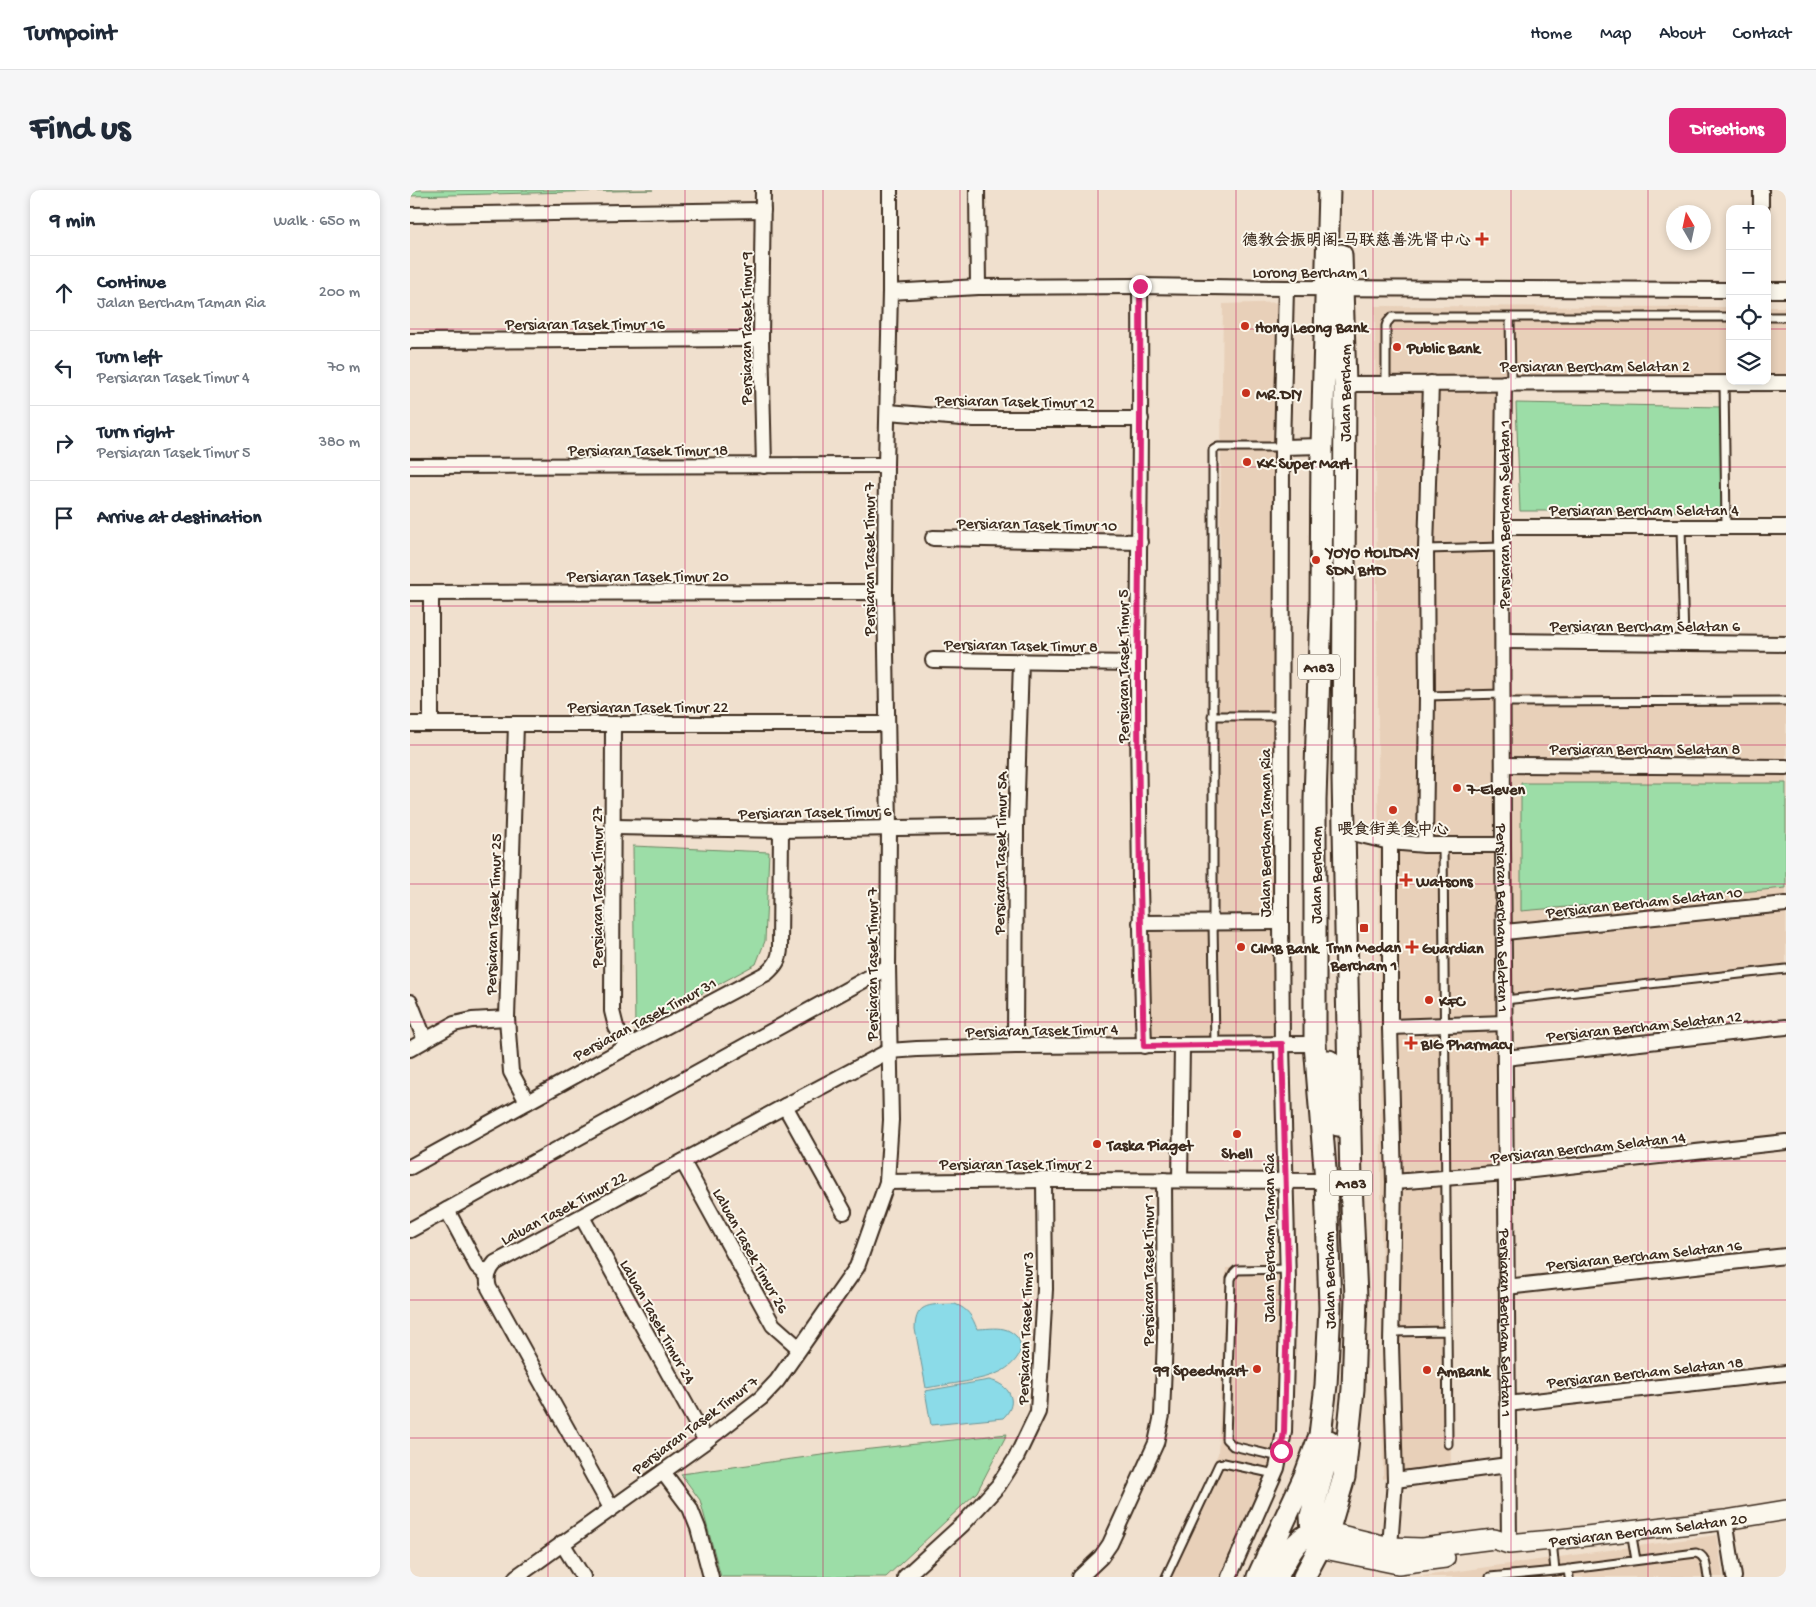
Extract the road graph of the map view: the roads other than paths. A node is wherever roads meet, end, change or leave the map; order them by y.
1 (763, 190) edge
2 (890, 190) edge
3 (977, 190) edge
4 (1329, 190) edge
5 (1342, 190) edge
6 (1761, 190) edge
7 (1761, 205) edge
8 (763, 210) junction
9 (410, 215) edge
10 (1140, 286) junction
11 (978, 287) junction
12 (1286, 288) junction
13 (1334, 289) junction
14 (1726, 290) edge
15 (1771, 290) edge
16 (1786, 290) edge
17 (890, 292) junction
18 (1510, 317) junction
19 (1726, 317) edge
20 (1771, 317) edge
21 (1786, 317) edge
22 (761, 339) junction
23 (410, 342) edge
24 (1724, 382) joint
25 (1386, 383) junction
26 (1431, 383) junction
27 (1508, 383) junction
28 (1771, 383) edge
29 (1786, 383) edge
30 (1345, 384) junction
31 (888, 412) junction
32 (1142, 419) junction
33 (1322, 446) junction
34 (1282, 447) junction
35 (886, 465) junction
36 (410, 466) edge
37 (764, 466) junction
38 (1681, 526) junction
39 (1726, 526) junction
40 (1502, 527) junction
41 (1786, 527) edge
42 (932, 538) dead end
43 (1140, 542) junction
44 (1502, 547) junction
45 (1426, 549) junction
46 (885, 592) junction
47 (410, 593) edge
48 (431, 593) junction
49 (1503, 641) junction
50 (1684, 642) junction
51 (1786, 644) edge
52 (933, 660) dead end
53 (1021, 661) junction
54 (1138, 663) junction
55 (1319, 678) junction
56 (1427, 696) junction
57 (1503, 698) junction
58 (1786, 701) edge
59 (1212, 716) junction
60 (1282, 716) junction
61 (410, 724) edge
62 (431, 724) junction
63 (516, 724) junction
64 (613, 724) junction
65 (886, 724) junction
66 (1503, 765) junction
67 (1786, 767) edge
68 (1016, 826) junction
69 (614, 828) junction
70 (889, 828) junction
71 (781, 830) junction
72 (1344, 831) junction
73 (1390, 842) junction
74 (1425, 845) junction
75 (1442, 845) junction
76 (1503, 845) junction
77 (1786, 904) edge
78 (1281, 922) junction
79 (1140, 923) junction
80 (1213, 923) junction
81 (1505, 932) junction
82 (888, 967) junction
83 (1786, 969) edge
84 (1505, 1000) junction
85 (410, 1002) edge
86 (507, 1018) junction
87 (1505, 1023) junction
88 (1444, 1025) junction
89 (1390, 1027) junction
90 (1786, 1027) edge
91 (425, 1040) junction
92 (1282, 1044) junction
93 (1315, 1044) junction
94 (1215, 1045) junction
95 (1014, 1046) junction
96 (1144, 1046) junction
97 (1182, 1046) junction
98 (627, 1047) junction
99 (410, 1049) edge
100 (890, 1052) junction
101 (1505, 1058) junction
102 (527, 1102) junction
103 (785, 1106) junction
104 (1786, 1142) edge
105 (683, 1162) junction
106 (410, 1167) edge
107 (1506, 1173) junction
108 (1445, 1178) junction
109 (1044, 1180) junction
110 (1164, 1180) junction
111 (1180, 1180) junction
112 (1286, 1181) junction
113 (1326, 1181) junction
114 (887, 1182) junction
115 (1394, 1182) junction
116 (1351, 1183) junction
117 (447, 1210) junction
118 (844, 1212) dead end
119 (582, 1217) junction
120 (410, 1230) edge
121 (1786, 1256) edge
122 (1288, 1269) junction
123 (487, 1275) junction
124 (1506, 1287) junction
125 (1447, 1331) junction
126 (1391, 1332) junction
127 (799, 1348) junction
128 (1786, 1373) edge
129 (1326, 1385) junction
130 (1508, 1404) junction
131 (706, 1441) junction
132 (1448, 1444) dead end
133 (1280, 1457) junction
134 (1508, 1466) junction
135 (663, 1472) junction
136 (1275, 1474) junction
137 (1394, 1480) junction
138 (611, 1508) junction
139 (1786, 1510) edge
140 (1725, 1520) junction
141 (1631, 1530) junction
142 (1320, 1538) junction
143 (1552, 1540) junction
144 (562, 1543) junction
145 (1509, 1544) junction
146 (1396, 1559) edge
147 (1636, 1560) junction
148 (1555, 1571) junction
149 (1569, 1573) edge
150 (516, 1577) edge
151 (583, 1577) edge
152 (711, 1577) edge
153 (905, 1577) edge
154 (1080, 1577) edge
155 (1166, 1577) edge
156 (1229, 1577) edge
157 (1258, 1577) edge
158 (1277, 1577) edge
159 (1304, 1577) edge
160 (1490, 1577) edge
161 (1708, 1577) edge
162 (1734, 1577) edge

1 - 8 street, Persiaran Tasek Timur 9
2 - 17 street, Persiaran Tasek Timur 7
3 - 11 street
4 - 13 main road, Jalan Bercham / A183
5 - 13 main road, Jalan Bercham / A183
6 - 7 street
8 - 9 street
8 - 22 street, Persiaran Tasek Timur 9
10 - 11 street, Lorong Bercham 1
10 - 12 street, Lorong Bercham 1
10 - 32 street, Persiaran Tasek Timur 5
11 - 17 street, Lorong Bercham 1
12 - 13 street, Lorong Bercham 1
12 - 34 street, Jalan Bercham Taman Ria
13 - 14 street, Lorong Bercham 1
13 - 30 main road, Jalan Bercham / A183
13 - 33 main road, Jalan Bercham / A183
15 - 16 street
17 - 31 street, Persiaran Tasek Timur 7
18 - 19 lane
18 - 25 lane
18 - 27 lane
20 - 21 lane
22 - 23 street, Persiaran Tasek Timur 16
22 - 37 street, Persiaran Tasek Timur 9
24 - 27 street, Persiaran Bercham Selatan 2
24 - 39 lane
25 - 26 street, Persiaran Bercham Selatan 2
25 - 30 street, Persiaran Bercham Selatan 2
26 - 27 street, Persiaran Bercham Selatan 2
26 - 45 street
27 - 40 street, Persiaran Bercham Selatan 1
28 - 29 street, Persiaran Bercham Selatan 2
30 - 72 main road, Jalan Bercham / A183
31 - 32 street, Persiaran Tasek Timur 12
31 - 35 street, Persiaran Tasek Timur 7
32 - 43 street, Persiaran Tasek Timur 5
33 - 34 street
33 - 55 main road, Jalan Bercham / A183
34 - 59 lane
34 - 60 street, Jalan Bercham Taman Ria
35 - 37 street, Persiaran Tasek Timur 18
35 - 46 street, Persiaran Tasek Timur 7
36 - 37 street, Persiaran Tasek Timur 18
38 - 39 street, Persiaran Bercham Selatan 4
38 - 40 street, Persiaran Bercham Selatan 4
38 - 50 lane
39 - 41 street, Persiaran Bercham Selatan 4
40 - 44 street, Persiaran Bercham Selatan 1
42 - 43 street, Persiaran Tasek Timur 10
43 - 54 street, Persiaran Tasek Timur 5
44 - 45 lane
44 - 49 street, Persiaran Bercham Selatan 1
45 - 56 street
46 - 48 street, Persiaran Tasek Timur 20
46 - 65 street, Persiaran Tasek Timur 7
47 - 48 street, Persiaran Tasek Timur 20
48 - 62 street
49 - 50 street, Persiaran Bercham Selatan 6
49 - 57 street, Persiaran Bercham Selatan 1
50 - 51 street, Persiaran Bercham Selatan 6
52 - 53 street, Persiaran Tasek Timur 8
53 - 54 street, Persiaran Tasek Timur 8
53 - 68 street, Persiaran Tasek Timur 5A
54 - 79 street, Persiaran Tasek Timur 5
55 - 72 main road
55 - 93 main road, Jalan Bercham / A183
56 - 57 lane
56 - 74 street
57 - 58 lane
57 - 66 street, Persiaran Bercham Selatan 1
59 - 60 lane
59 - 80 lane
60 - 78 street, Jalan Bercham Taman Ria
61 - 62 street, Persiaran Tasek Timur 22
62 - 63 street, Persiaran Tasek Timur 22
63 - 64 street, Persiaran Tasek Timur 22
63 - 86 street, Persiaran Tasek Timur 25
64 - 65 street, Persiaran Tasek Timur 22
64 - 69 street, Persiaran Tasek Timur 27
65 - 70 street, Persiaran Tasek Timur 7
66 - 67 street, Persiaran Bercham Selatan 8
66 - 76 street, Persiaran Bercham Selatan 1
68 - 70 street, Persiaran Tasek Timur 6
68 - 95 street, Persiaran Tasek Timur 5A
69 - 71 street, Persiaran Tasek Timur 6
69 - 98 street, Persiaran Tasek Timur 27
70 - 71 street, Persiaran Tasek Timur 6
70 - 82 street, Persiaran Tasek Timur 7
71 - 98 street, Persiaran Tasek Timur 31
72 - 73 street
72 - 116 main road, Jalan Bercham / A183
73 - 74 street
73 - 89 street
74 - 75 street
75 - 76 street
75 - 88 lane
76 - 81 street, Persiaran Bercham Selatan 1
77 - 81 street, Persiaran Bercham Selatan 10
78 - 80 street
78 - 92 street, Jalan Bercham Taman Ria
79 - 80 street
79 - 96 street, Persiaran Tasek Timur 5
80 - 94 lane
81 - 84 street, Persiaran Bercham Selatan 1
82 - 100 street, Persiaran Tasek Timur 7
82 - 117 street
83 - 84 lane
84 - 87 street, Persiaran Bercham Selatan 1
85 - 91 street
86 - 91 street
86 - 102 street, Persiaran Tasek Timur 25
87 - 88 street
87 - 101 street, Persiaran Bercham Selatan 1
88 - 89 street
88 - 108 lane
89 - 115 street
90 - 101 street, Persiaran Bercham Selatan 12
91 - 99 street
92 - 93 street, Persiaran Tasek Timur 4
92 - 94 street, Persiaran Tasek Timur 4
92 - 112 street, Jalan Bercham Taman Ria
93 - 113 main road, Jalan Bercham / A183
93 - 116 main road
94 - 97 street, Persiaran Tasek Timur 4
95 - 96 street, Persiaran Tasek Timur 4
95 - 100 street, Persiaran Tasek Timur 4
96 - 97 street, Persiaran Tasek Timur 4
97 - 111 street
98 - 102 street, Persiaran Tasek Timur 31
100 - 103 street, Laluan Tasek Timur 22
100 - 114 street, Persiaran Tasek Timur 7
101 - 107 street, Persiaran Bercham Selatan 1
102 - 106 street, Persiaran Tasek Timur 31
103 - 105 street, Laluan Tasek Timur 22
103 - 118 street
104 - 107 street, Persiaran Bercham Selatan 14
105 - 119 street, Laluan Tasek Timur 22
105 - 127 street, Laluan Tasek Timur 26
107 - 108 street, Persiaran Bercham Selatan 14
107 - 124 street, Persiaran Bercham Selatan 1
108 - 115 street, Persiaran Bercham Selatan 14
108 - 125 lane
109 - 110 street, Persiaran Tasek Timur 2
109 - 114 street, Persiaran Tasek Timur 2
109 - 153 street, Persiaran Tasek Timur 3
110 - 111 street, Persiaran Tasek Timur 2
110 - 154 street, Persiaran Tasek Timur 1
111 - 112 street, Persiaran Tasek Timur 2
112 - 113 street, Persiaran Tasek Timur 2
112 - 122 street, Jalan Bercham Taman Ria
113 - 129 main road, Jalan Bercham / A183
114 - 127 street, Persiaran Tasek Timur 7
115 - 126 street
116 - 142 main road, Jalan Bercham / A183
117 - 120 street
117 - 123 street
119 - 123 street, Laluan Tasek Timur 22
119 - 131 street, Laluan Tasek Timur 24
121 - 124 street, Persiaran Bercham Selatan 16
122 - 133 street, Jalan Bercham Taman Ria
122 - 133 lane
123 - 138 street
124 - 130 street, Persiaran Bercham Selatan 1
125 - 126 lane
125 - 132 lane
126 - 137 street
127 - 131 street, Persiaran Tasek Timur 7
128 - 130 street, Persiaran Bercham Selatan 18
129 - 142 main road
129 - 157 main road, Jalan Bercham / A183
130 - 134 street, Persiaran Bercham Selatan 1
131 - 135 street, Persiaran Tasek Timur 7
133 - 136 street, Jalan Bercham Taman Ria
134 - 137 street
134 - 145 street, Persiaran Bercham Selatan 1
135 - 138 street, Persiaran Tasek Timur 7
135 - 152 street
136 - 155 lane
136 - 156 street, Jalan Bercham Taman Ria
137 - 146 street
138 - 144 street, Persiaran Tasek Timur 7
139 - 140 street, Persiaran Bercham Selatan 20
140 - 141 street, Persiaran Bercham Selatan 20
140 - 162 street
141 - 143 street, Persiaran Bercham Selatan 20
141 - 147 lane
142 - 146 street
142 - 158 main road
142 - 159 main road, Jalan Bercham / A183
143 - 145 street, Persiaran Bercham Selatan 20
143 - 148 lane
144 - 150 street, Persiaran Tasek Timur 7
144 - 151 street
145 - 146 street
147 - 149 lane
147 - 161 lane
148 - 149 lane
148 - 160 lane

